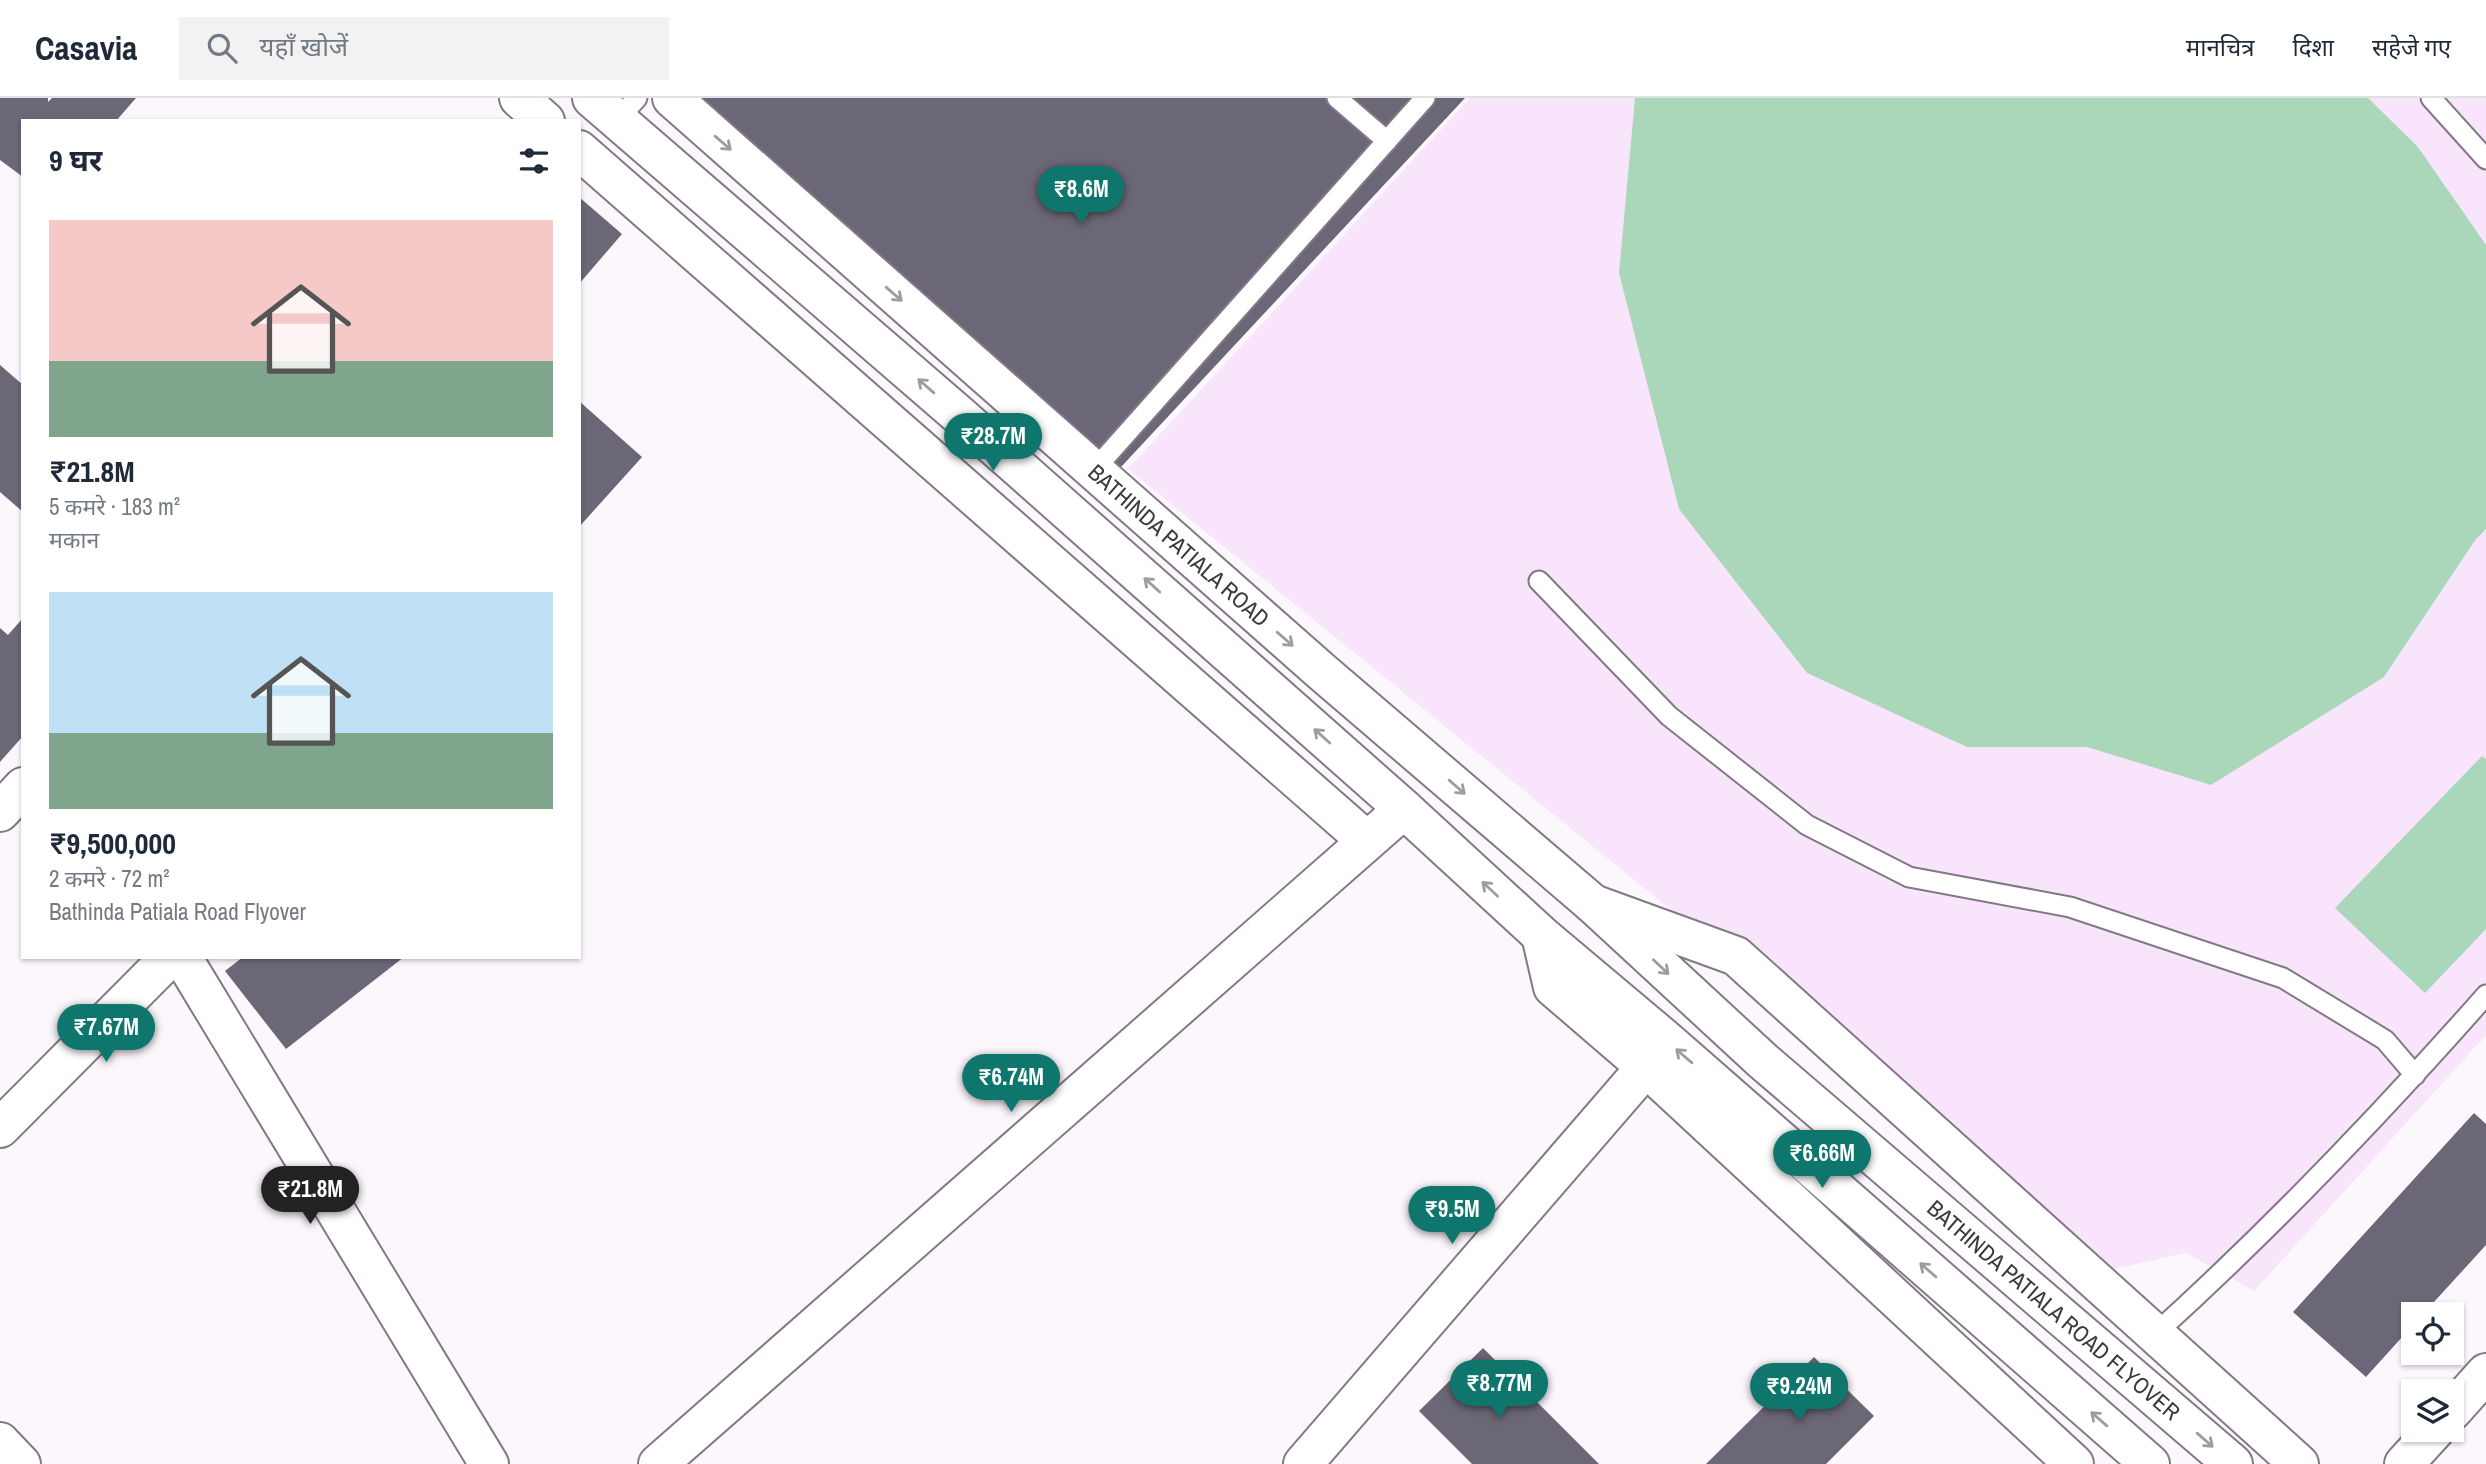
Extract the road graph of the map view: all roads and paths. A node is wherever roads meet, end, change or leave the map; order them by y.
1 (519, 98) edge
2 (672, 98) edge
3 (1337, 98) edge
4 (1425, 98) edge
5 (2431, 98) edge
6 (615, 105) edge
7 (543, 119) edge
8 (1387, 141) junction
9 (581, 155) edge
10 (2486, 159) edge
11 (1094, 470) junction
12 (1539, 582) dead end
13 (1321, 671) junction
14 (1292, 709) junction
15 (1404, 809) junction
16 (1367, 841) junction
17 (1593, 904) junction
18 (1541, 935) junction
19 (168, 959) edge
20 (183, 959) edge
21 (2486, 995) edge
22 (1646, 1067) junction
23 (2415, 1075) junction
24 (0, 1128) edge
25 (2155, 1334) junction
26 (2486, 1373) edge
27 (2464, 1398) edge
28 (0, 1442) edge
29 (2424, 1442) edge
30 (21, 1464) edge
31 (489, 1464) edge
32 (658, 1464) edge
33 (1303, 1464) edge
34 (2074, 1464) edge
35 (2150, 1464) edge
36 (2233, 1464) edge
37 (2299, 1464) edge
38 (2404, 1464) edge

1 - 7 main road
2 -> 11 main road, BATHINDA PATIALA ROAD
3 - 8 lane
4 - 8 lane
5 - 10 lane
6 - 9 main road
14 -> 6 main road
8 - 11 lane
9 - 16 main road
11 -> 13 main road, BATHINDA PATIALA ROAD
12 - 23 lane
13 - 14 main road
13 -> 17 main road, BATHINDA PATIALA ROAD
15 -> 14 main road
15 - 16 main road
18 -> 15 main road
16 - 32 main road
17 - 25 main road
17 -> 36 main road, BATHINDA PATIALA ROAD FLYOVER
18 - 22 main road
35 -> 18 main road
19 - 24 main road
20 - 31 main road
21 - 23 lane
22 - 33 main road
22 - 34 main road
23 - 25 lane
25 - 37 main road
26 - 27 main road
28 - 30 main road
29 - 38 main road

